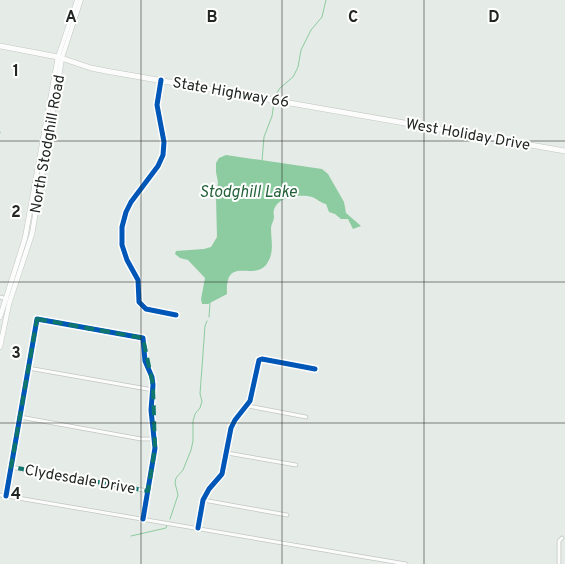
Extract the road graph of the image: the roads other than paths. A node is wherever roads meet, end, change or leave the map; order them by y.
1 (77, 0) edge
2 (81, 0) edge
3 (0, 46) edge
4 (60, 58) junction
5 (161, 80) junction
6 (372, 117) joint
7 (565, 151) edge
8 (5, 300) edge
9 (176, 315) dead end
10 (0, 317) edge
11 (0, 347) edge
12 (28, 368) junction
13 (315, 369) dead end
14 (154, 390) junction
15 (248, 406) junction
16 (20, 417) junction
17 (306, 418) dead end
18 (155, 439) junction
19 (226, 453) junction
20 (296, 466) dead end
21 (11, 467) junction
22 (148, 491) junction
23 (0, 494) edge
24 (6, 496) junction
25 (203, 500) junction
26 (287, 515) dead end
27 (143, 519) junction
28 (198, 528) junction
29 (562, 538) dead end
30 (406, 564) edge
31 (559, 564) edge

1 - 4 street, North Stodghill Road
2 - 4 street, North Stodghill Road
3 - 4 main road, State Highway 66
4 - 5 main road, State Highway 66
4 - 8 main road, North Stodghill Road
5 - 6 main road, State Highway 66
5 - 9 street
6 - 7 main road, West Holiday Drive
8 - 10 main road, North Stodghill Road
8 - 11 main road, North Stodghill Road
12 - 14 street
12 - 14 street
12 - 16 street
13 - 15 street
14 - 18 street
15 - 17 street
15 - 19 street
16 - 18 street
16 - 21 street
18 - 22 street
19 - 20 street
19 - 25 street
21 - 22 street, Clydesdale Drive
21 - 24 street
22 - 27 street
23 - 24 street
24 - 27 street
25 - 26 street
25 - 28 street
27 - 28 street
28 - 30 street
29 - 31 street

